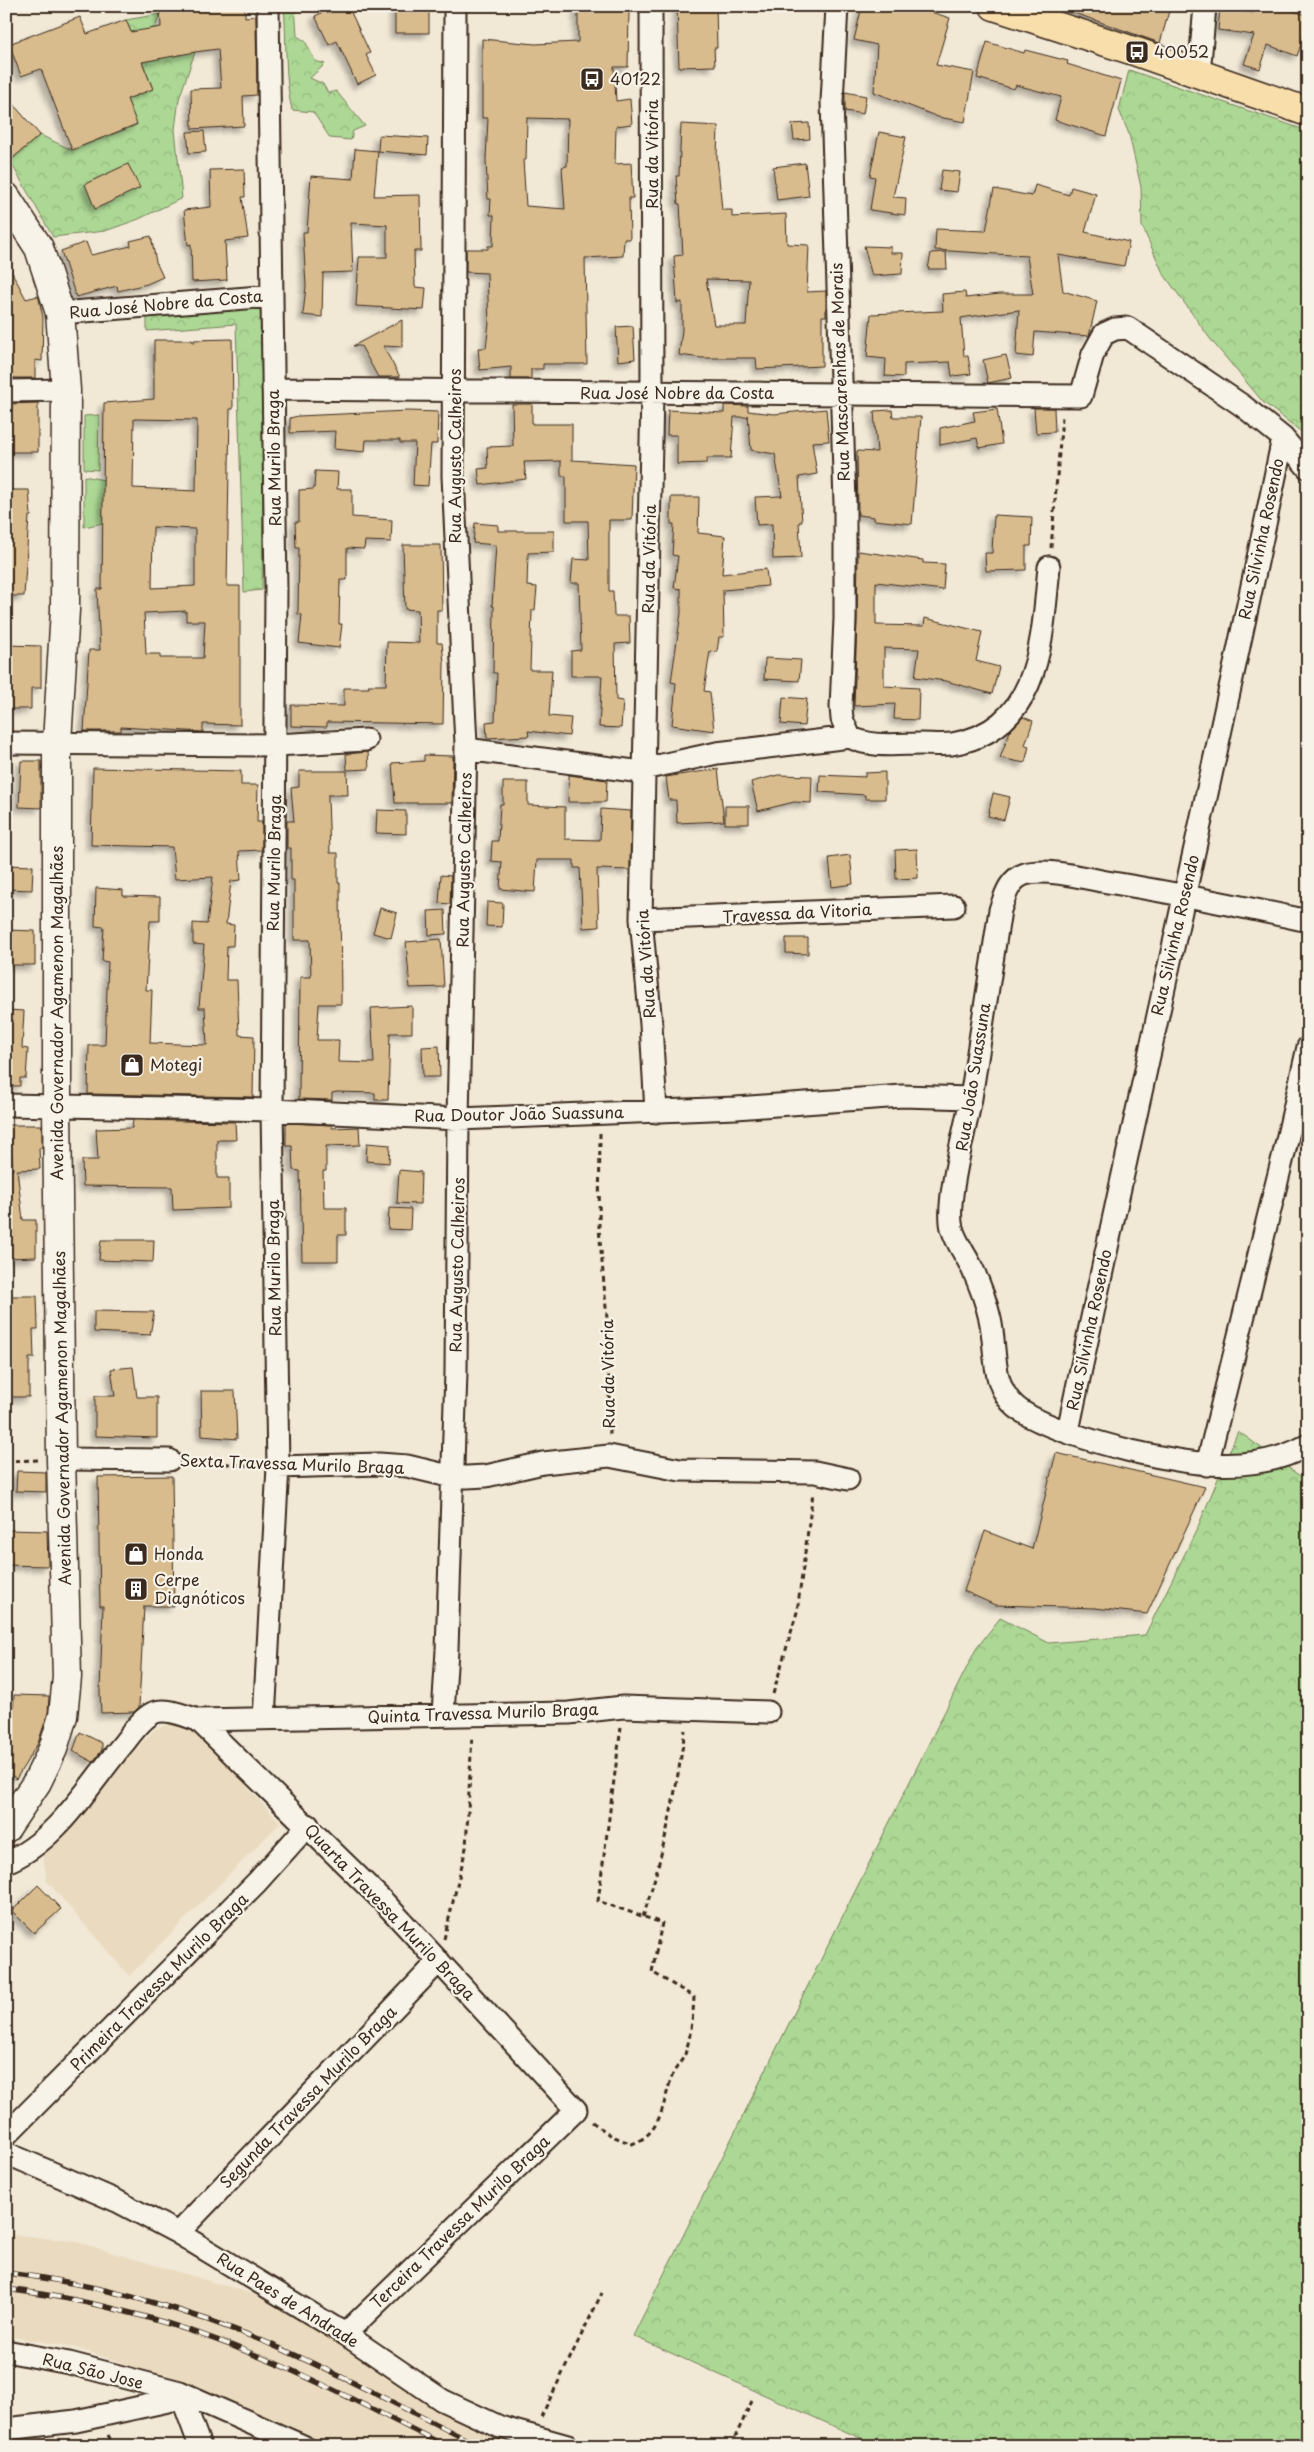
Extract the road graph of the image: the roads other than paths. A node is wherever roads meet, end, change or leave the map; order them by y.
1 (268, 6) edge
2 (455, 6) edge
3 (651, 6) edge
4 (837, 6) edge
5 (994, 6) edge
6 (1205, 6) edge
7 (1199, 74) junction
8 (1308, 112) edge
9 (6, 197) edge
10 (272, 296) junction
11 (60, 313) junction
12 (273, 389) junction
13 (66, 390) junction
14 (6, 391) edge
15 (454, 391) junction
16 (652, 393) junction
17 (840, 394) junction
18 (1283, 438) junction
19 (1308, 468) edge
20 (1049, 567) road end
21 (850, 737) junction
22 (366, 740) dead end
23 (57, 742) junction
24 (6, 743) edge
25 (276, 745) junction
26 (466, 749) junction
27 (644, 769) junction
28 (1185, 895) junction
29 (954, 906) dead end
30 (641, 919) junction
31 (1308, 921) edge
32 (1308, 1047) edge
33 (971, 1098) junction
34 (6, 1105) edge
35 (57, 1107) junction
36 (272, 1110) junction
37 (656, 1112) junction
38 (458, 1118) junction
39 (1068, 1431) junction
40 (1308, 1446) edge
41 (61, 1459) junction
42 (169, 1460) road end
43 (1207, 1465) junction
44 (278, 1467) junction
45 (453, 1476) junction
46 (848, 1480) dead end
47 (768, 1712) road end
48 (442, 1714) junction
49 (198, 1720) junction
50 (264, 1720) junction
51 (308, 1825) junction
52 (6, 1828) edge
53 (6, 1862) edge
54 (439, 1961) junction
55 (576, 2110) joint
56 (6, 2134) edge
57 (6, 2153) edge
58 (178, 2233) junction
59 (345, 2334) junction
60 (6, 2351) edge
61 (181, 2395) junction
62 (6, 2429) edge
63 (200, 2446) edge
64 (303, 2446) edge
65 (568, 2446) edge

1 - 10 street, Rua Murilo Braga
2 - 15 street, Rua Augusto Calheiros
3 - 16 street, Rua da Vitória
4 - 17 street, Rua Mascarenhas de Morais
5 - 7 main road
6 - 7 street
7 - 8 main road
9 - 11 main road, Avenida Governador Agamenon Magalhães
10 - 11 street, Rua José Nobre da Costa
10 - 12 street, Rua Murilo Braga
11 - 13 main road, Avenida Governador Agamenon Magalhães
12 - 15 street, Rua José Nobre da Costa
12 - 25 street, Rua Murilo Braga
13 - 14 street
13 - 23 main road, Avenida Governador Agamenon Magalhães
15 - 16 street, Rua José Nobre da Costa
15 - 26 street, Rua Augusto Calheiros
16 - 17 street, Rua José Nobre da Costa
16 - 27 street, Rua da Vitória
17 - 18 street, Rua José Nobre da Costa
17 - 21 street, Rua Mascarenhas de Morais
18 - 19 street
18 - 28 street, Rua Silvinha Rosendo
20 - 21 street
21 - 27 street
22 - 25 street
23 - 24 street
23 - 25 street
23 - 35 main road, Avenida Governador Agamenon Magalhães
25 - 36 street, Rua Murilo Braga
26 - 27 street
26 - 38 street, Rua Augusto Calheiros
27 - 30 street, Rua da Vitória
28 - 31 street, Rua João Suassuna
28 - 33 street, Rua João Suassuna
28 - 39 street, Rua Silvinha Rosendo
29 - 30 street, Travessa da Vitoria
30 - 37 street, Rua da Vitória
32 - 43 street
33 - 37 street, Rua Doutor João Suassuna
33 - 39 street, Rua João Suassuna
34 - 35 street, Rua Doutor João Suassuna
35 - 36 street, Rua Doutor João Suassuna
35 - 41 main road, Avenida Governador Agamenon Magalhães
36 - 38 street, Rua Doutor João Suassuna
36 - 44 street, Rua Murilo Braga
37 - 38 street, Rua Doutor João Suassuna
38 - 45 street, Rua Augusto Calheiros
39 - 43 street, Rua João Suassuna
40 - 43 street, Rua João Suassuna
41 - 42 street, Sexta Travessa Murilo Braga
41 - 52 main road, Avenida Governador Agamenon Magalhães
44 - 45 street, Sexta Travessa Murilo Braga
44 - 50 street, Rua Murilo Braga
45 - 46 street, Sexta Travessa Murilo Braga
45 - 48 street, Rua Augusto Calheiros
47 - 48 street, Quinta Travessa Murilo Braga
48 - 50 street, Quinta Travessa Murilo Braga
49 - 50 street, Quinta Travessa Murilo Braga
49 - 51 street, Quarta Travessa Murilo Braga
49 - 53 street
51 - 54 street, Quarta Travessa Murilo Braga
51 - 56 street, Primeira Travessa Murilo Braga
54 - 55 street, Quarta Travessa Murilo Braga
54 - 58 street, Segunda Travessa Murilo Braga
55 - 59 street, Terceira Travessa Murilo Braga
57 - 58 street, Rua Paes de Andrade
58 - 59 street, Rua Paes de Andrade
59 - 65 street, Rua Paes de Andrade
60 - 61 street, Rua São Jose
61 - 62 street
61 - 63 street
61 - 64 street, Rua São Jose

